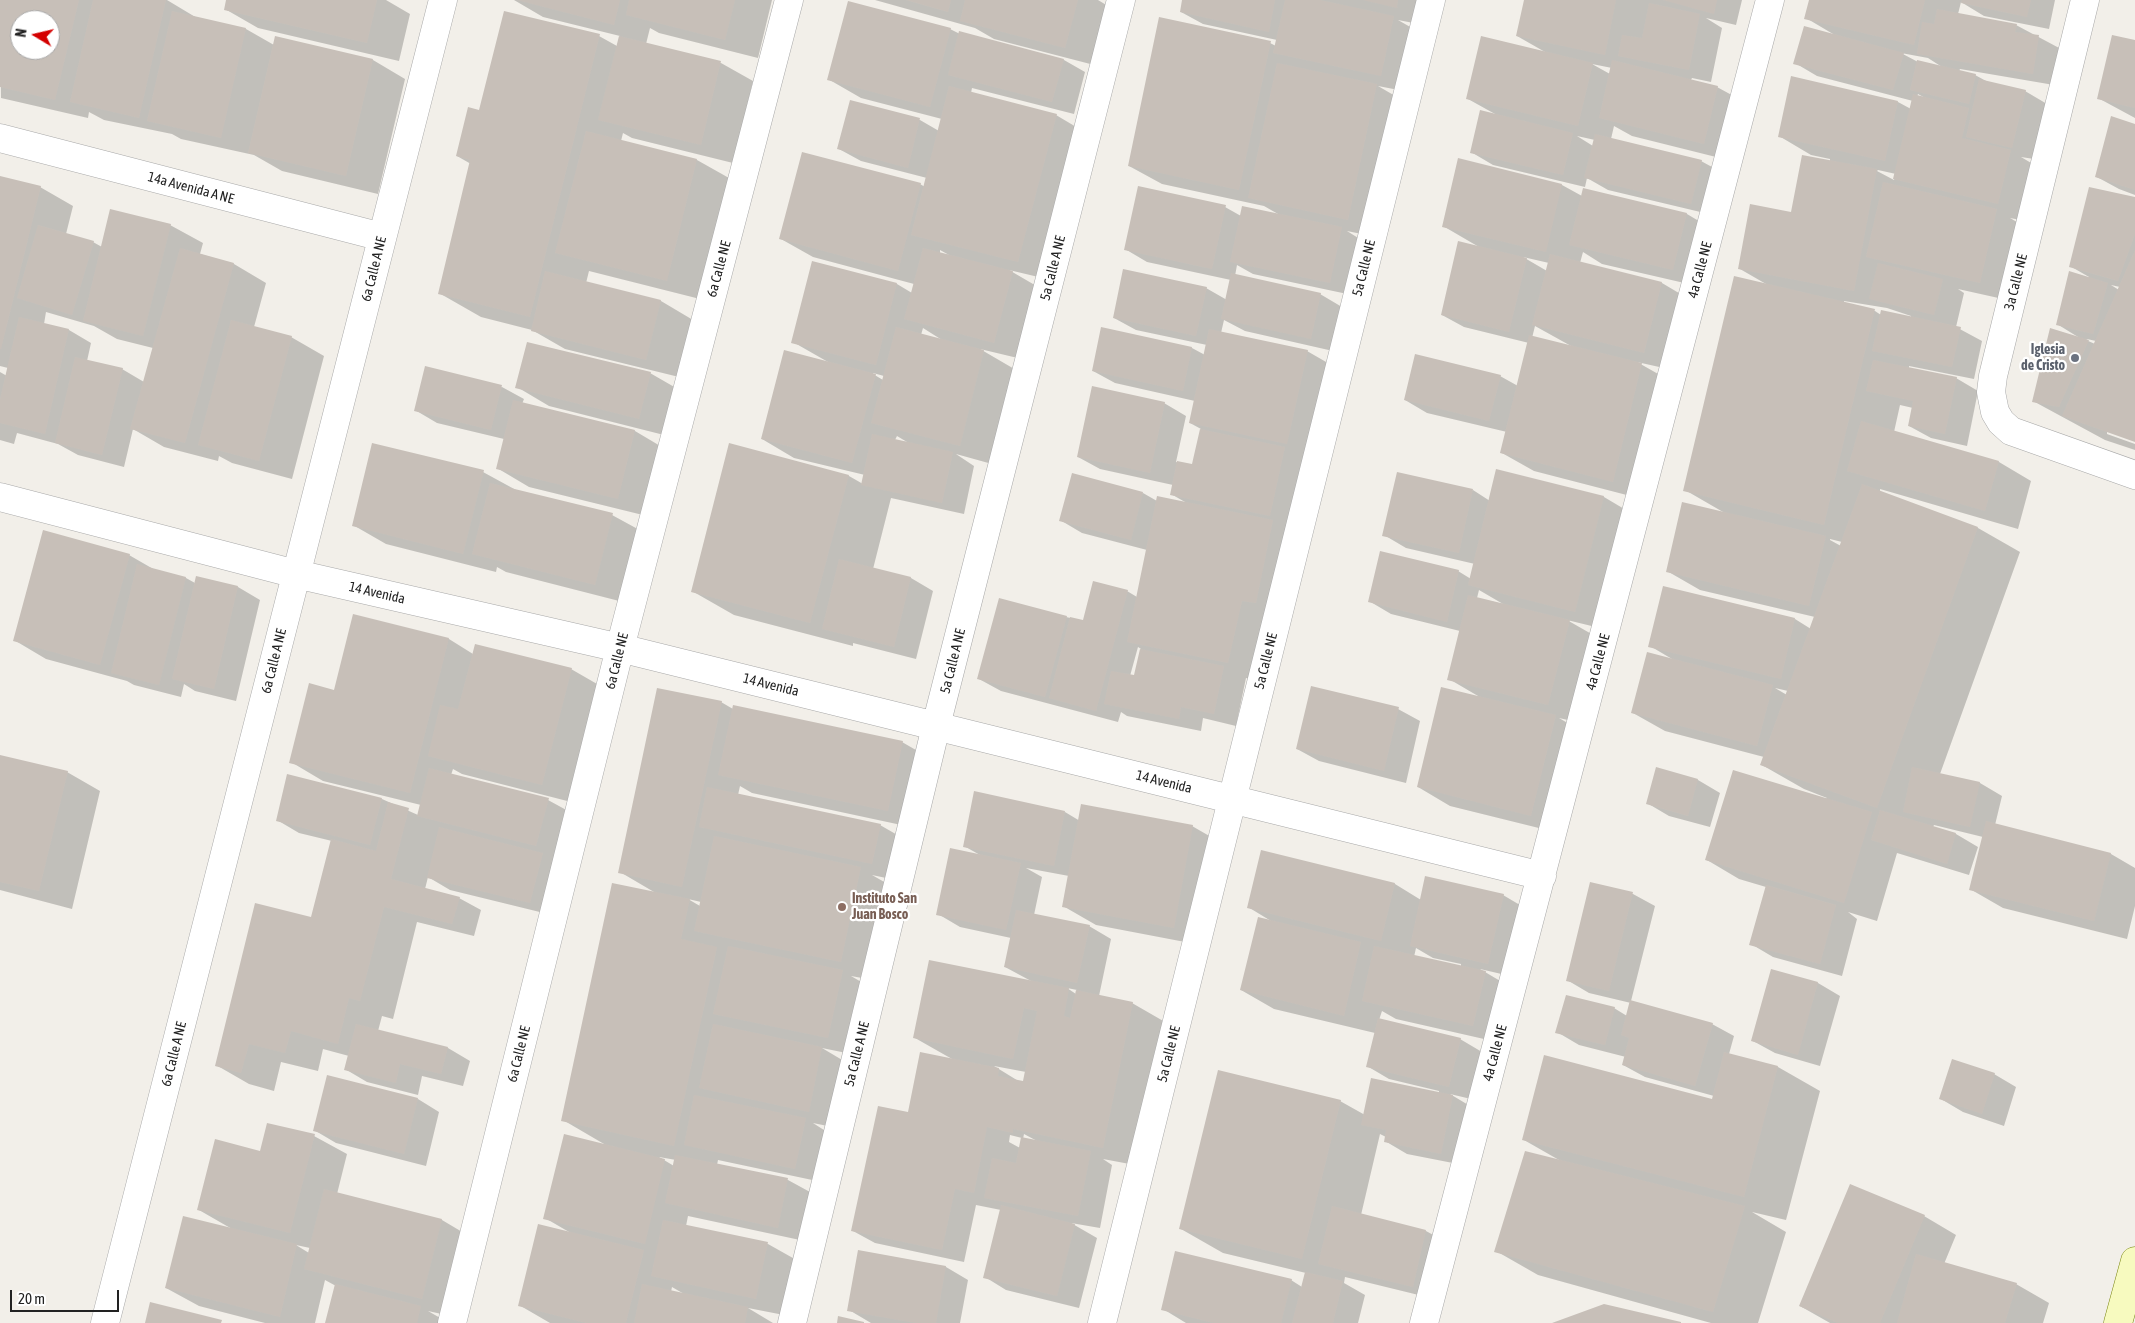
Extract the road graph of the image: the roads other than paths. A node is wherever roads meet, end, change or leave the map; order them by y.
1 (443, 0) edge
2 (789, 0) edge
3 (1121, 0) edge
4 (1431, 0) edge
5 (1770, 0) edge
6 (2085, 0) edge
7 (0, 138) edge
8 (382, 238) junction
9 (2135, 475) edge
10 (0, 497) edge
11 (296, 574) junction
12 (620, 648) junction
13 (937, 726) junction
14 (1232, 799) junction
15 (1542, 876) junction
16 (2135, 1261) edge
17 (2124, 1319) edge
18 (105, 1323) edge
19 (452, 1323) edge
20 (792, 1323) edge
21 (1102, 1323) edge
22 (1424, 1323) edge

1 - 8 street, 6a Calle A NE
2 - 12 street, 6a Calle NE
3 - 13 street, 5a Calle A NE
4 - 14 street, 5a Calle NE
5 - 15 street, 4a Calle NE
6 - 9 street, 3a Calle NE
7 - 8 street, 14a Avenida A NE
8 - 11 street, 6a Calle A NE
10 - 11 street, 14 Avenida
11 - 12 street, 14 Avenida
11 - 18 street, 6a Calle A NE
12 - 13 street, 14 Avenida
12 - 19 street, 6a Calle NE
13 - 14 street, 14 Avenida
13 - 20 street, 5a Calle A NE
14 - 15 street, 14 Avenida
14 - 21 street, 5a Calle NE
15 - 22 street, 4a Calle NE
16 - 17 main road

